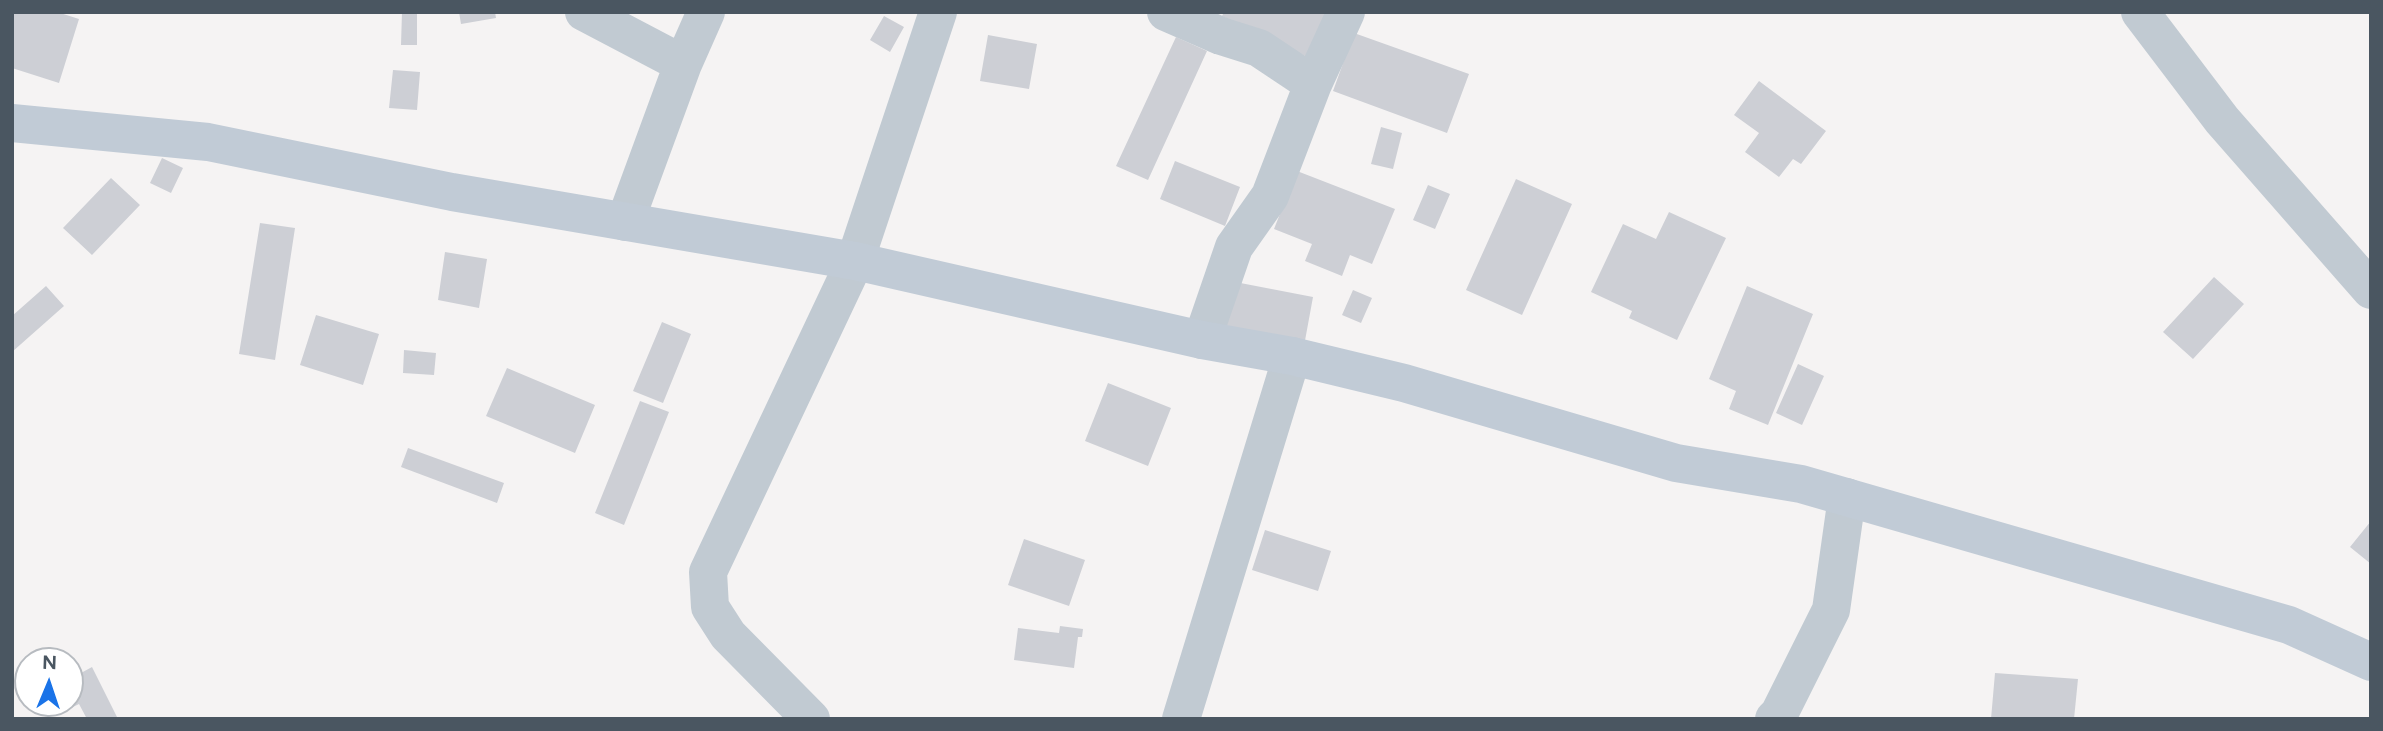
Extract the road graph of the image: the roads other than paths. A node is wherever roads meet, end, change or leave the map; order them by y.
1 (584, 12) edge
2 (706, 12) edge
3 (938, 12) edge
4 (1166, 12) edge
5 (1346, 12) edge
6 (2140, 12) edge
7 (683, 64) junction
8 (1313, 84) junction
9 (12, 123) edge
10 (625, 222) junction
11 (855, 261) junction
12 (2371, 290) edge
13 (1202, 340) junction
14 (1292, 356) junction
15 (1847, 497) junction
16 (2371, 662) edge
17 (811, 719) edge
18 (1181, 719) edge
19 (1774, 719) edge

1 - 7 street
2 - 7 street
3 - 11 street
4 - 8 street
5 - 8 street
6 - 12 street
7 - 10 street
8 - 13 street
9 - 10 street
10 - 11 street
11 - 13 street
11 - 17 street
13 - 14 street
14 - 15 street
14 - 18 street
15 - 16 street
15 - 19 street

